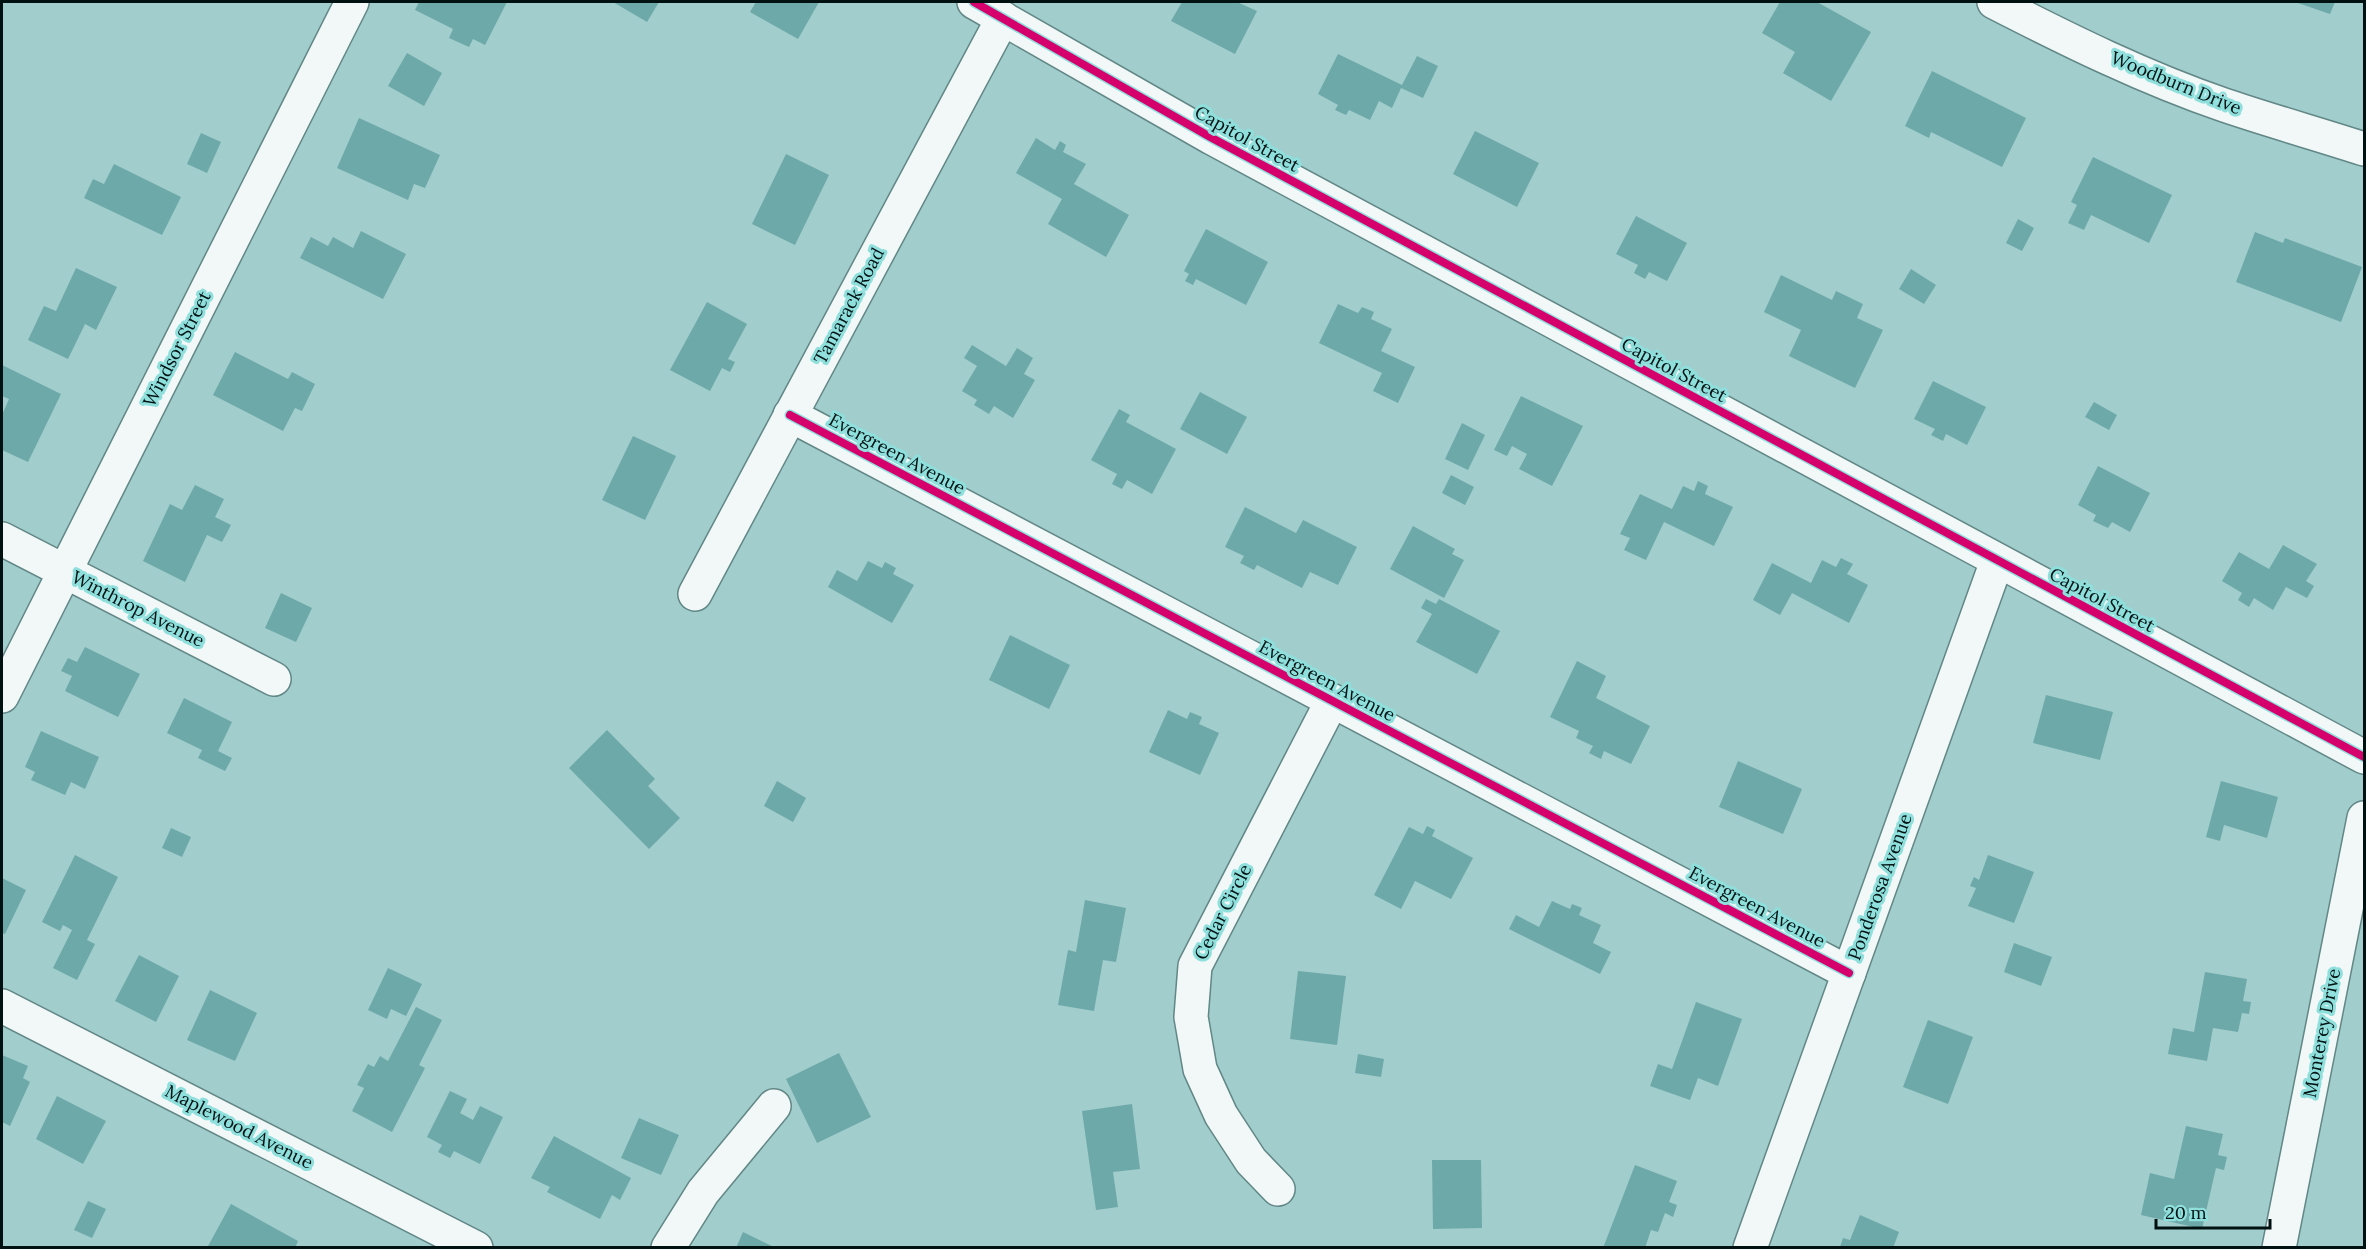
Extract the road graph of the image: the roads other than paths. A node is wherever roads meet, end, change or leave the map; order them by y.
1 (352, 2) edge
2 (975, 2) edge
3 (1994, 2) edge
4 (1003, 18) junction
5 (2364, 149) edge
6 (790, 415) junction
7 (2, 539) edge
8 (1997, 561) junction
9 (64, 571) junction
10 (695, 594) dead end
11 (274, 679) dead end
12 (2, 696) edge
13 (1332, 700) junction
14 (2364, 757) edge
15 (2364, 818) edge
16 (1849, 973) junction
17 (2, 1006) edge
18 (774, 1106) dead end
19 (1278, 1189) dead end
20 (476, 1248) edge
21 (668, 1248) edge
22 (1750, 1248) edge
23 (2279, 1248) edge

1 - 9 street, Windsor Street
2 - 4 street, Capitol Street
3 - 5 street, Woodburn Drive
4 - 6 street, Tamarack Road
4 - 8 street, Capitol Street
6 - 10 street, Tamarack Road
6 - 13 street, Evergreen Avenue
7 - 9 street, Winthrop Avenue
8 - 14 street, Capitol Street
8 - 16 street, Ponderosa Avenue
9 - 11 street, Winthrop Avenue
9 - 12 street, Windsor Street
13 - 16 street, Evergreen Avenue
13 - 19 street, Cedar Circle
15 - 23 street, Monterey Drive
16 - 22 street, Ponderosa Avenue
17 - 20 street, Maplewood Avenue
18 - 21 street

